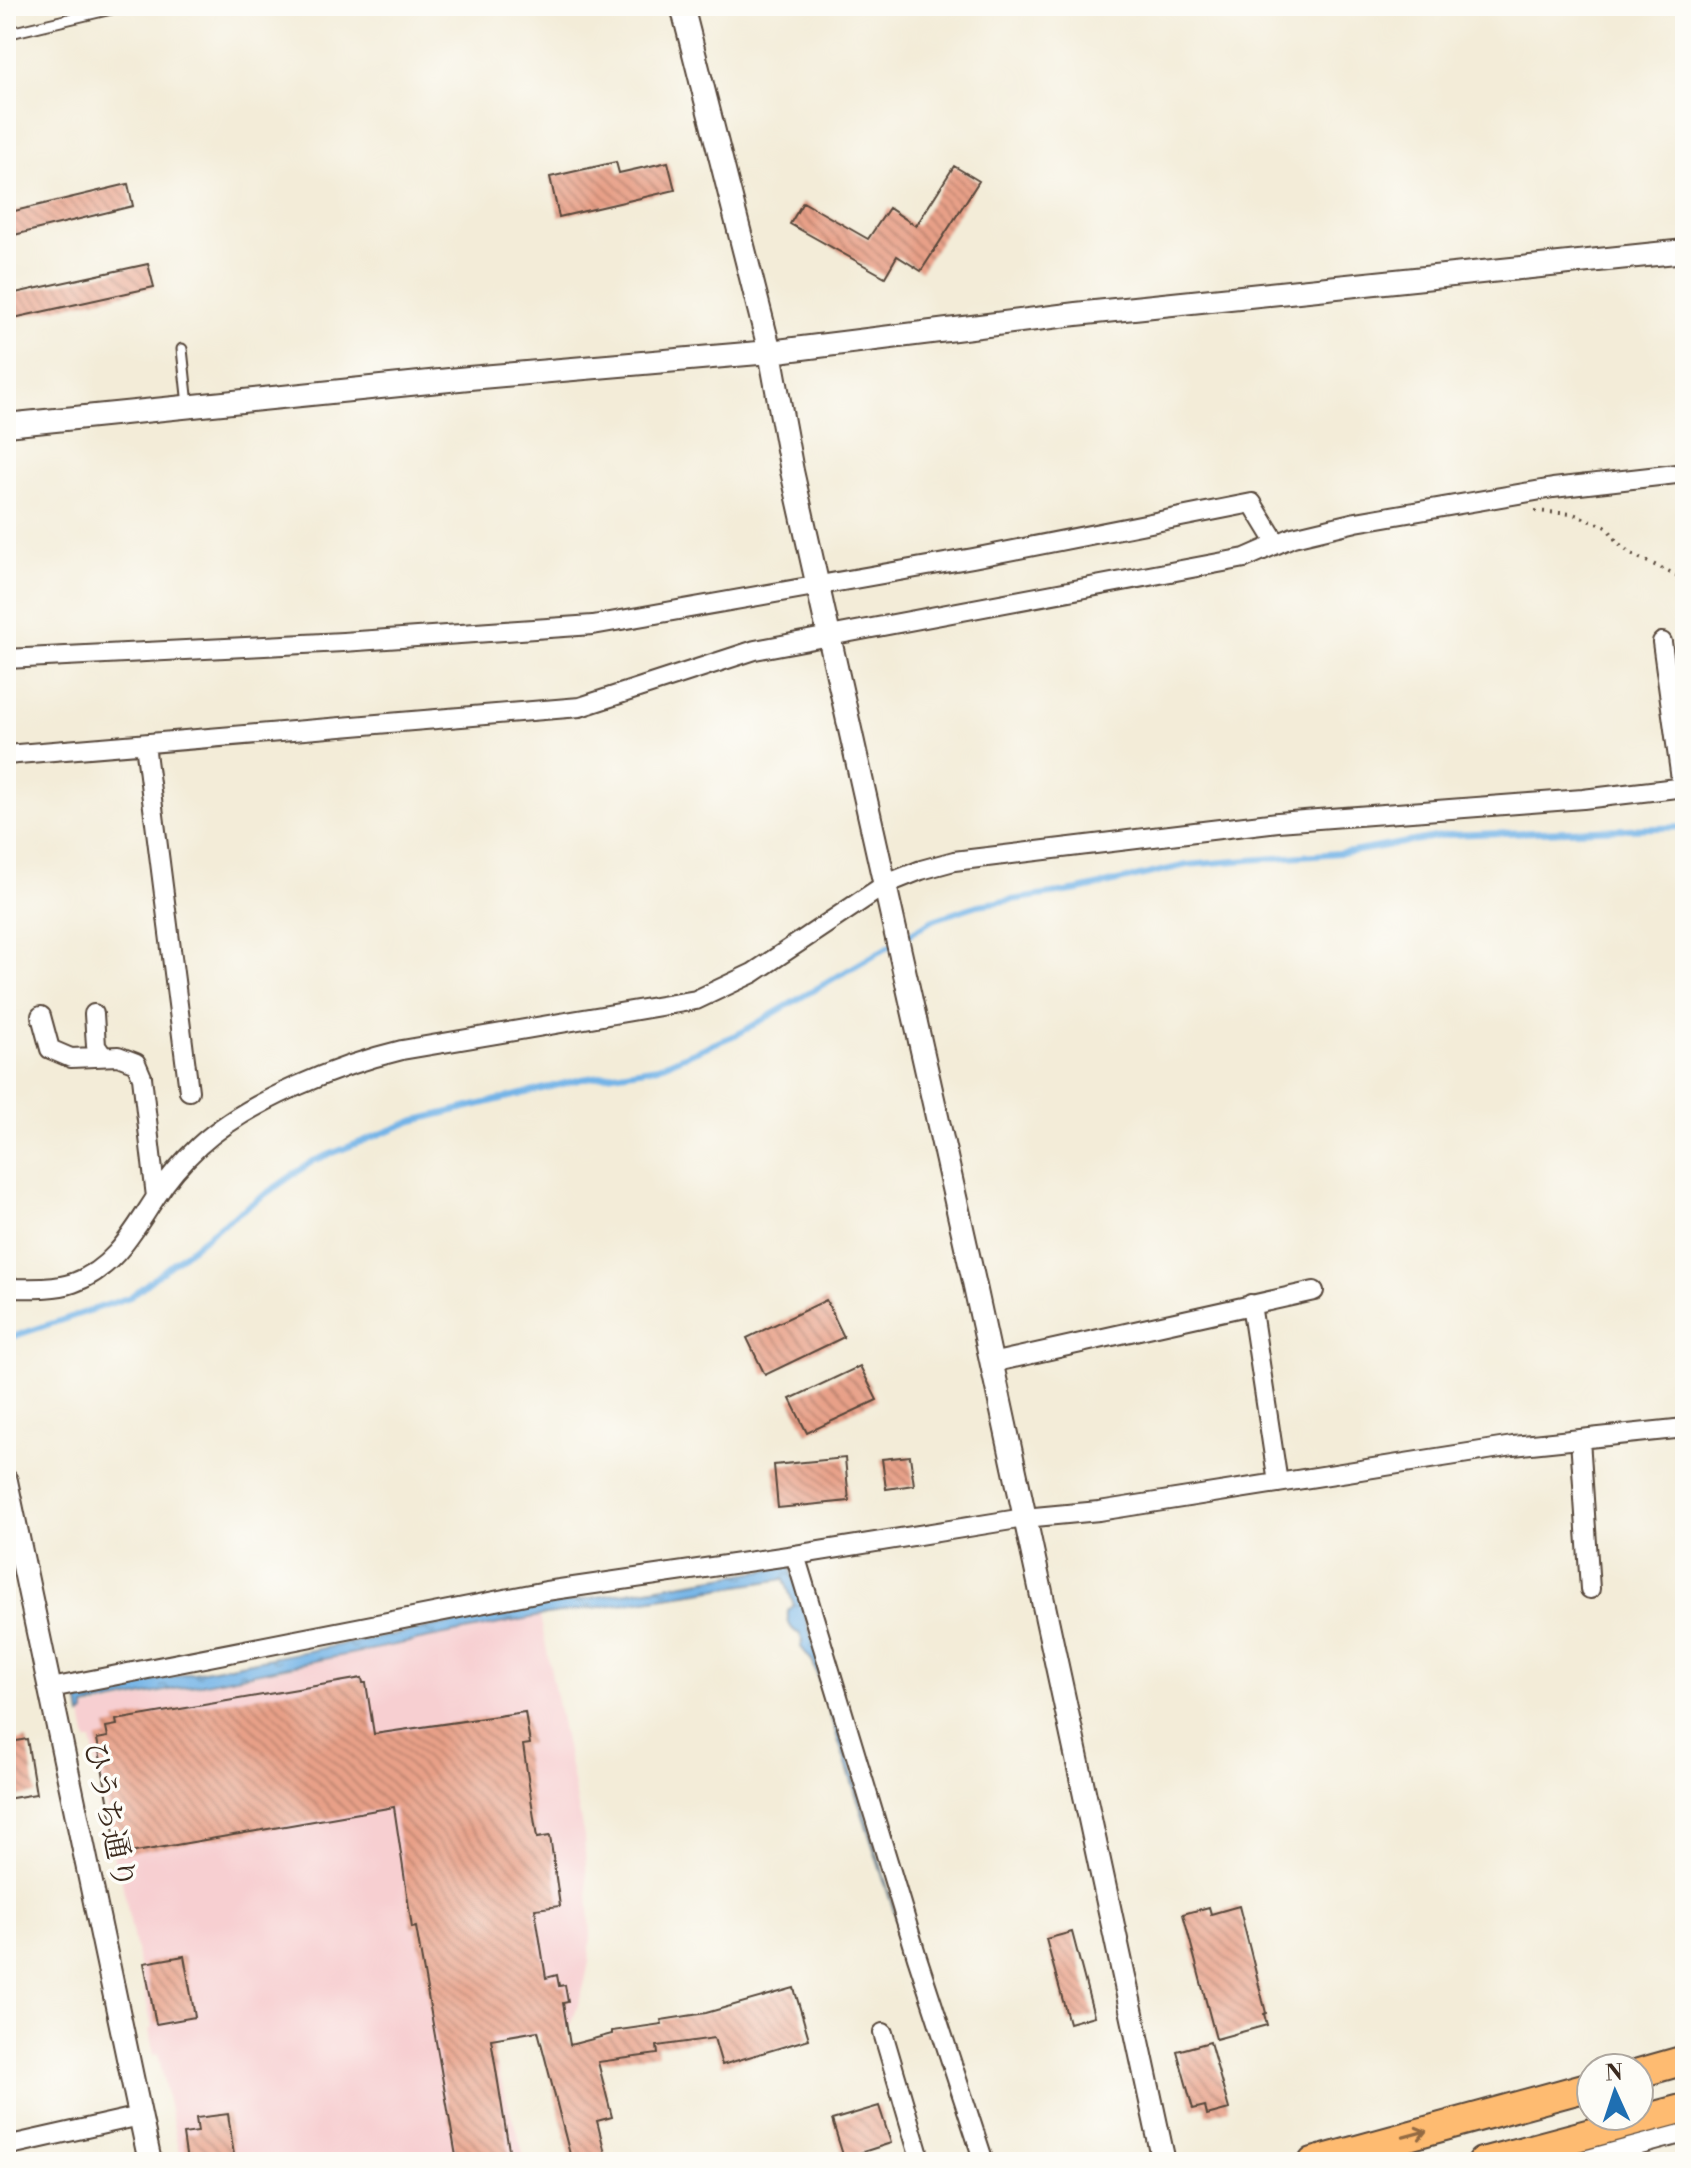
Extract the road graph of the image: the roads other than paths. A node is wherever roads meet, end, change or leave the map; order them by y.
1 (124, 6) edge
2 (682, 6) edge
3 (6, 34) edge
4 (1685, 251) edge
5 (182, 349) dead end
6 (770, 352) junction
7 (188, 407) junction
8 (6, 425) edge
9 (1685, 473) edge
10 (1277, 544) junction
11 (818, 584) junction
12 (829, 636) junction
13 (1662, 642) dead end
14 (6, 659) edge
15 (145, 744) junction
16 (6, 755) edge
17 (1683, 787) edge
18 (886, 884) junction
19 (94, 1014) dead end
20 (41, 1016) dead end
21 (103, 1056) junction
22 (189, 1091) dead end
23 (156, 1197) junction
24 (6, 1288) edge
25 (1314, 1291) dead end
26 (1251, 1304) junction
27 (991, 1363) junction
28 (1685, 1428) edge
29 (1580, 1439) junction
30 (6, 1481) edge
31 (1278, 1483) junction
32 (1024, 1518) junction
33 (795, 1555) junction
34 (1590, 1589) dead end
35 (51, 1688) junction
36 (883, 2033) dead end
37 (1685, 2060) edge
38 (1655, 2068) edge
39 (1575, 2090) edge
40 (1685, 2108) edge
41 (140, 2116) junction
42 (1685, 2133) edge
43 (6, 2146) edge
44 (150, 2162) edge
45 (921, 2162) edge
46 (984, 2162) edge
47 (1164, 2162) edge
48 (1313, 2162) edge
49 (1482, 2162) edge
50 (1577, 2162) edge

1 - 3 lane
2 - 6 street
4 - 6 street
5 - 7 lane
6 - 7 street
6 - 11 street
7 - 8 street
9 - 10 street
10 - 11 street
10 - 12 street
11 - 12 street
11 - 14 street
12 - 15 street
12 - 18 street
13 - 17 street
15 - 16 street
15 - 22 street
17 - 18 street
18 - 23 street
18 - 27 street
19 - 21 street
20 - 21 street
21 - 23 street
23 - 24 street
25 - 26 street
26 - 27 street
26 - 31 street
27 - 32 street
28 - 29 street
29 - 31 street
29 - 34 street
30 - 35 street, ひうち通り
31 - 32 street
32 - 33 street
32 - 47 street
33 - 35 street
33 - 46 street
35 - 41 street, ひうち通り
36 - 45 street
37 - 38 main road
48 -> 39 main road
40 - 49 main road
41 - 43 street
41 - 44 street, ひうち通り
42 - 50 street

